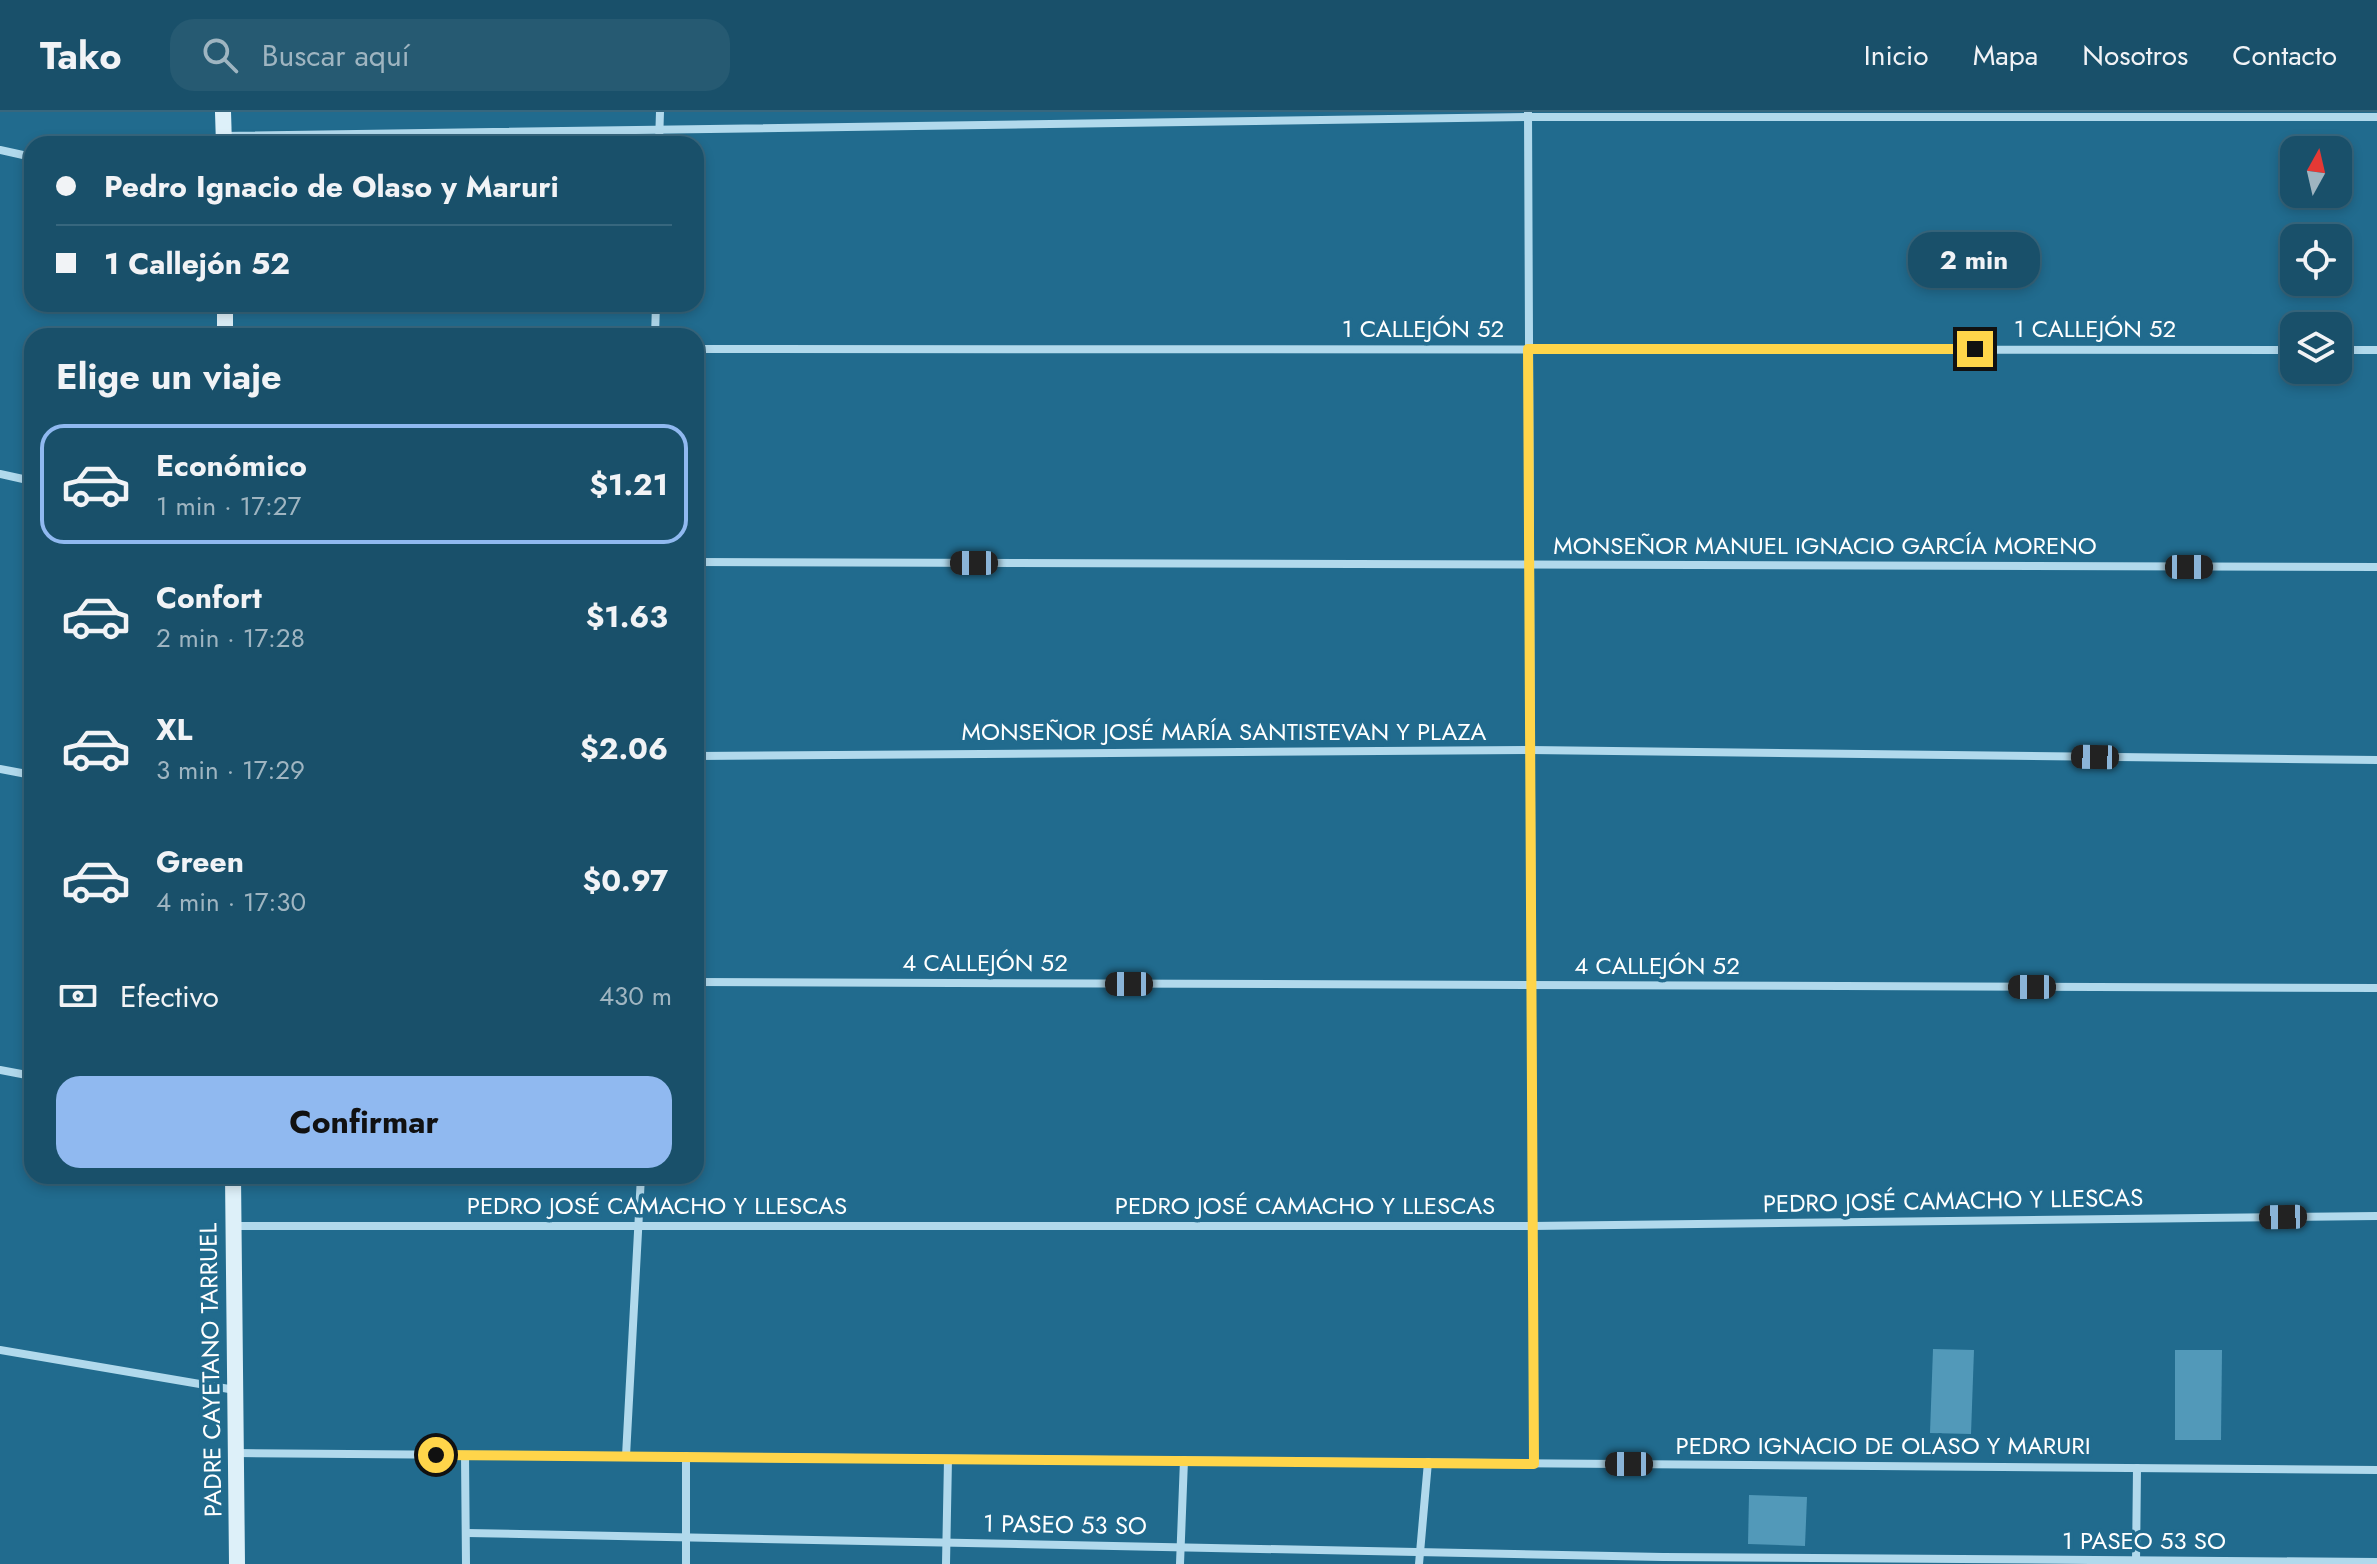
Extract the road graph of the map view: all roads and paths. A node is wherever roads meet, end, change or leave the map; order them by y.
1 (223, 112) edge
2 (660, 112) edge
3 (1528, 115) edge
4 (2377, 117) edge
5 (659, 130) junction
6 (224, 136) edge
7 (398, 136) edge
8 (659, 136) edge
9 (0, 150) edge
10 (24, 155) edge
11 (704, 349) edge
12 (1528, 349) junction
13 (2280, 350) edge
14 (2352, 350) edge
15 (2377, 350) edge
16 (0, 474) edge
17 (24, 479) edge
18 (704, 562) edge
19 (1529, 565) junction
20 (2377, 567) edge
21 (1530, 750) junction
22 (704, 756) edge
23 (2377, 760) edge
24 (0, 769) edge
25 (24, 774) edge
26 (704, 982) edge
27 (1531, 985) junction
28 (2377, 988) edge
29 (0, 1070) edge
30 (24, 1074) edge
31 (233, 1184) edge
32 (641, 1184) edge
33 (2377, 1216) edge
34 (234, 1226) junction
35 (640, 1226) junction
36 (1532, 1226) junction
37 (0, 1350) edge
38 (236, 1390) junction
39 (236, 1453) junction
40 (465, 1455) junction
41 (626, 1456) junction
42 (686, 1456) junction
43 (948, 1459) junction
44 (1184, 1460) junction
45 (1428, 1462) junction
46 (1534, 1464) junction
47 (2137, 1468) junction
48 (2377, 1470) edge
49 (467, 1533) junction
50 (686, 1538) junction
51 (946, 1543) junction
52 (1180, 1547) junction
53 (1420, 1552) junction
54 (1663, 1560) edge
55 (1910, 1562) edge
56 (2136, 1562) edge
57 (2377, 1562) edge
58 (237, 1564) edge
59 (466, 1564) edge
60 (686, 1564) edge
61 (946, 1564) edge
62 (1180, 1564) edge
63 (1419, 1564) edge

1 - 6 street
2 - 5 street
3 - 4 street
3 - 5 street
3 - 12 street
5 - 7 street
5 - 8 street
9 - 10 street
11 - 12 street, 1 CALLEJÓN 52
12 - 13 street, 1 CALLEJÓN 52
12 - 19 street
14 - 15 street
16 - 17 street
18 - 19 street, MONSEÑOR MANUEL IGNACIO GARCÍA MORENO
19 - 20 street, MONSEÑOR MANUEL IGNACIO GARCÍA MORENO
19 - 21 street
21 - 22 street, MONSEÑOR JOSÉ MARÍA SANTISTEVAN Y PLAZA
21 - 23 street, MONSEÑOR JOSÉ MARÍA SANTISTEVAN Y PLAZA
21 - 27 street
24 - 25 street
26 - 27 street, 4 CALLEJÓN 52
27 - 28 street, 4 CALLEJÓN 52
27 - 36 street
29 - 30 street
31 - 34 street, PADRE CAYETANO TARRUEL
32 - 35 street
33 - 36 street, PEDRO JOSÉ CAMACHO Y LLESCAS
34 - 35 street, PEDRO JOSÉ CAMACHO Y LLESCAS
34 - 38 street, PADRE CAYETANO TARRUEL
35 - 36 street, PEDRO JOSÉ CAMACHO Y LLESCAS
35 - 41 street
36 - 46 street
37 - 38 street
38 - 39 street, PADRE CAYETANO TARRUEL
39 - 40 street, PEDRO IGNACIO DE OLASO Y MARURI
39 - 58 street, PADRE CAYETANO TARRUEL
40 - 41 street, PEDRO IGNACIO DE OLASO Y MARURI
40 - 49 street
41 - 42 street, PEDRO IGNACIO DE OLASO Y MARURI
42 - 43 street, PEDRO IGNACIO DE OLASO Y MARURI
42 - 50 street
43 - 44 street, PEDRO IGNACIO DE OLASO Y MARURI
43 - 51 street
44 - 45 street, PEDRO IGNACIO DE OLASO Y MARURI
44 - 52 street
45 - 46 street, PEDRO IGNACIO DE OLASO Y MARURI
45 - 53 street
46 - 47 street, PEDRO IGNACIO DE OLASO Y MARURI
47 - 48 street, PEDRO IGNACIO DE OLASO Y MARURI
47 - 56 street
49 - 50 street, 1 PASEO 53 SO
49 - 59 street
50 - 51 street, 1 PASEO 53 SO
50 - 60 street
51 - 52 street, 1 PASEO 53 SO
51 - 61 street
52 - 53 street, 1 PASEO 53 SO
52 - 62 street
53 - 54 street, 1 PASEO 53 SO
53 - 63 street
54 - 55 street, 1 PASEO 53 SO
55 - 56 street, 1 PASEO 53 SO
56 - 57 street, 1 PASEO 53 SO

